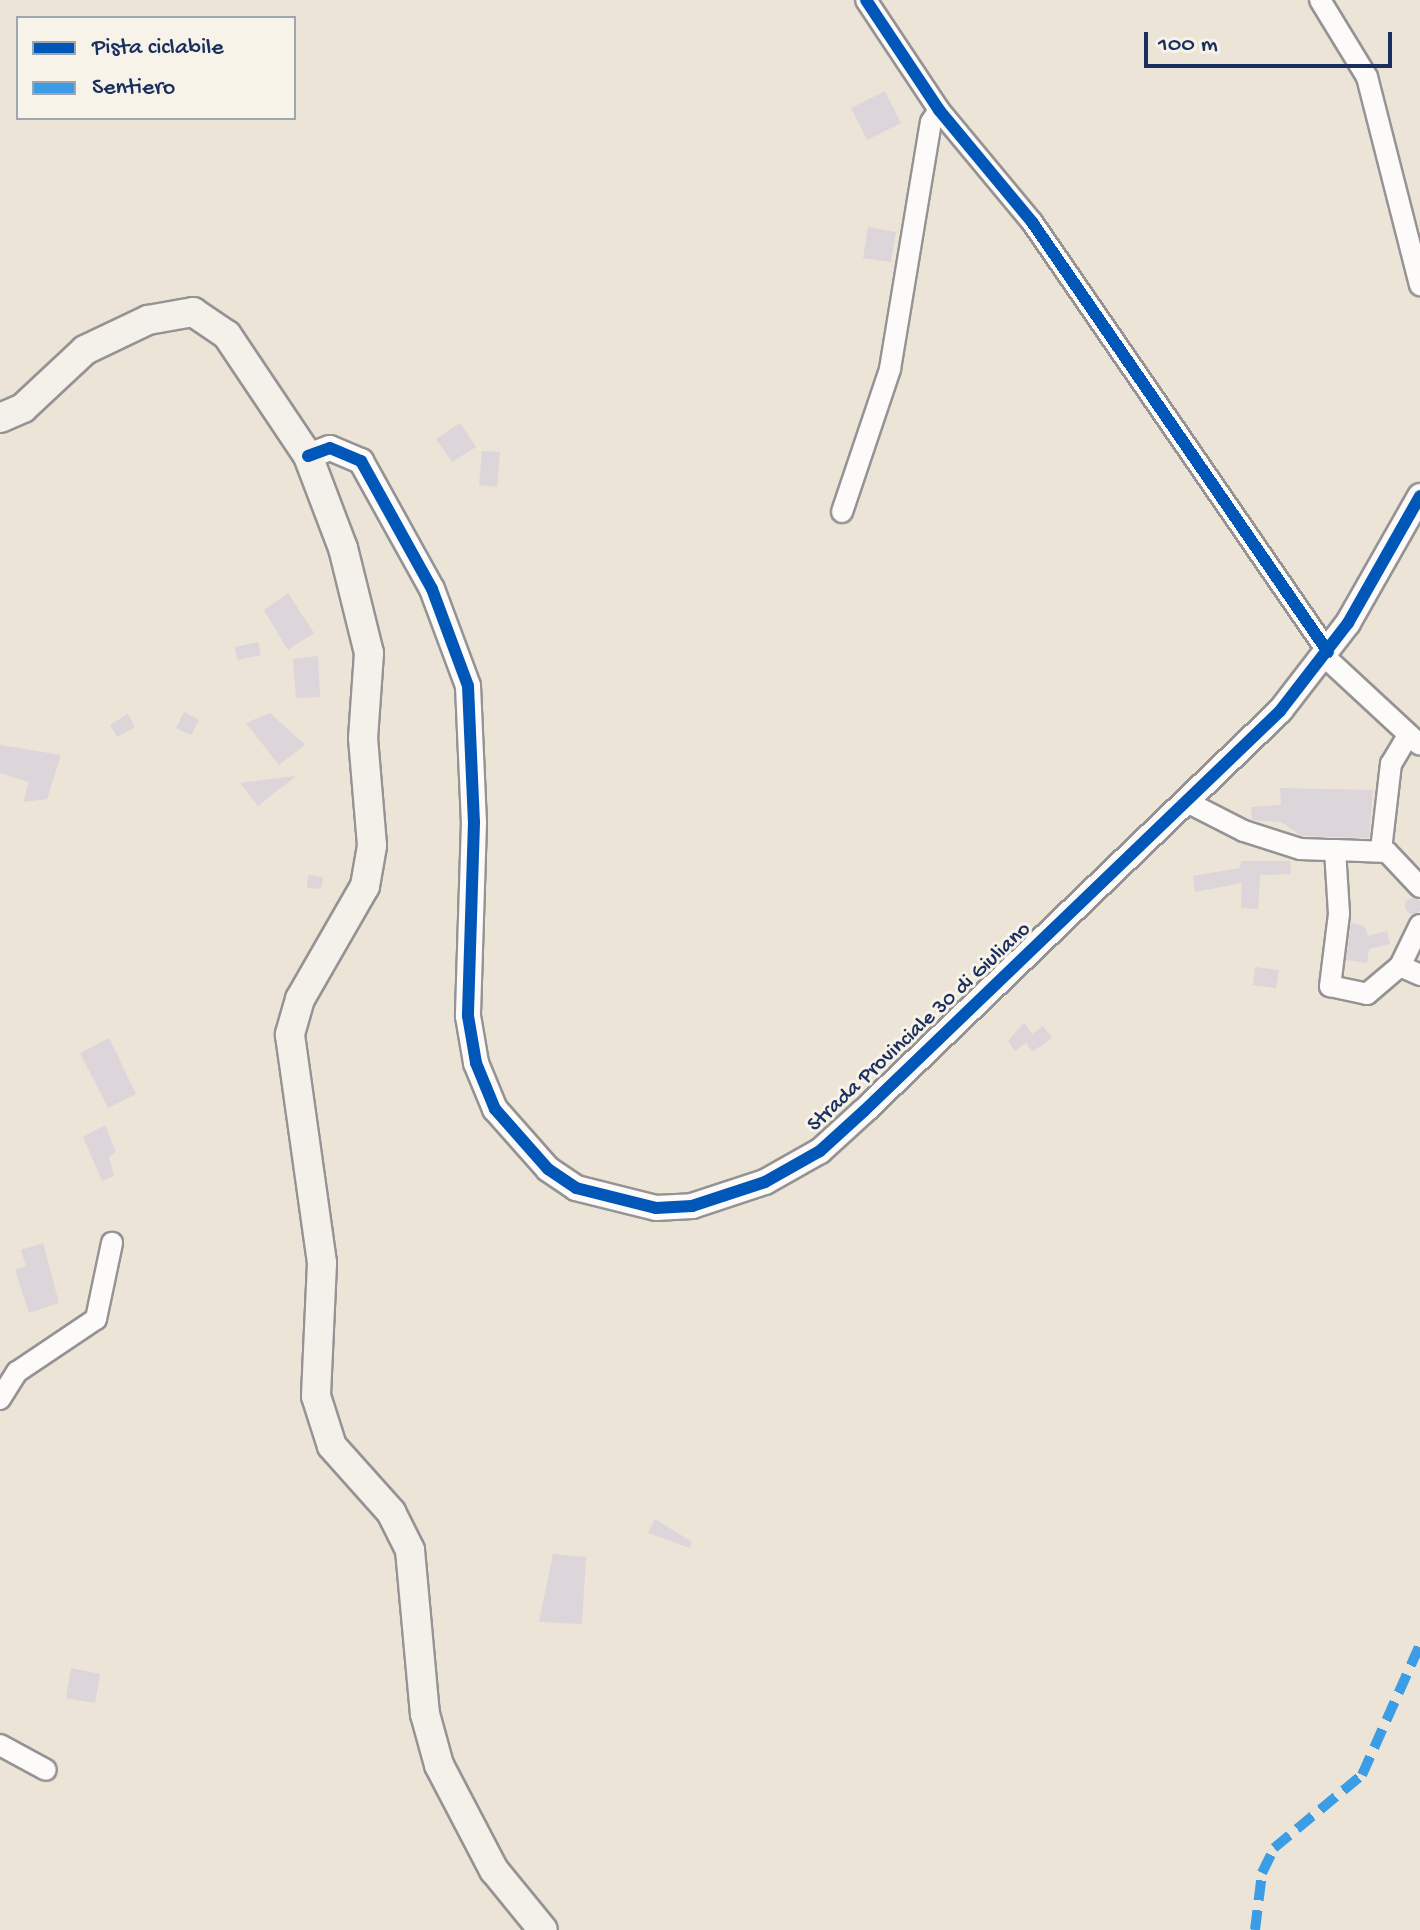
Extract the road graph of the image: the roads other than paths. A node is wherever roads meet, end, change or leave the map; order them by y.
1 (866, 0) edge
2 (1320, 0) edge
3 (939, 110) junction
4 (1420, 285) edge
5 (0, 418) edge
6 (308, 456) junction
7 (1420, 496) edge
8 (842, 512) dead end
9 (1326, 654) junction
10 (1414, 741) edge
11 (1187, 802) junction
12 (1335, 850) junction
13 (1381, 850) junction
14 (1420, 887) edge
15 (1420, 925) edge
16 (1400, 966) junction
17 (1420, 975) edge
18 (112, 1243) dead end
19 (0, 1399) edge
20 (0, 1745) edge
21 (46, 1770) dead end
22 (543, 1930) edge

1 - 3 street
2 - 4 street
3 - 8 street
3 - 9 street
5 - 6 main road
6 - 11 street, Strada Provinciale 30 di Giuliano
6 - 22 main road
7 - 9 street, Strada Provinciale 30 di Giuliano
9 - 10 street
9 - 11 street, Strada Provinciale 30 di Giuliano
10 - 13 street
11 - 12 street
12 - 13 street
12 - 16 street
13 - 14 street
15 - 16 street
16 - 17 street
18 - 19 street
20 - 21 street

